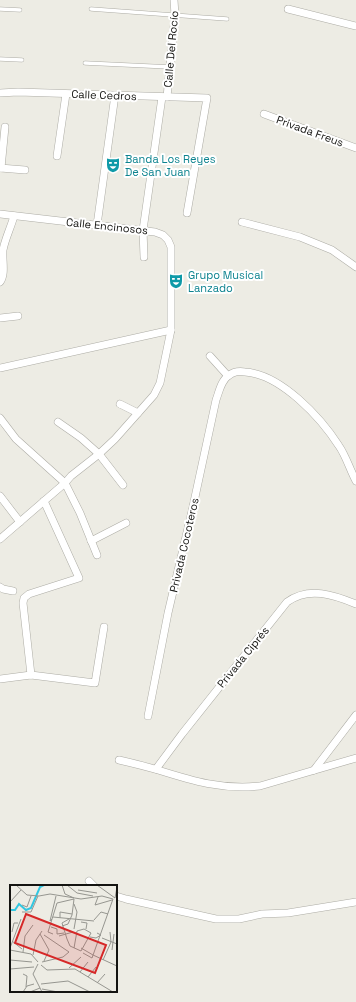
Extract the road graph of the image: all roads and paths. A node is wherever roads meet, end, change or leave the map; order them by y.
1 (174, 0) edge
2 (0, 8) edge
3 (91, 9) dead end
4 (288, 9) dead end
5 (20, 10) dead end
6 (175, 15) junction
7 (227, 19) dead end
8 (356, 26) edge
9 (0, 59) edge
10 (22, 60) dead end
11 (85, 63) dead end
12 (170, 67) junction
13 (0, 92) edge
14 (66, 94) junction
15 (115, 95) junction
16 (164, 97) junction
17 (264, 114) dead end
18 (5, 127) dead end
19 (356, 148) edge
20 (57, 156) dead end
21 (1, 168) edge
22 (25, 170) dead end
23 (187, 213) dead end
24 (0, 214) edge
25 (14, 216) junction
26 (242, 222) dead end
27 (97, 225) junction
28 (143, 230) junction
29 (144, 257) dead end
30 (356, 267) edge
31 (0, 282) edge
32 (18, 316) dead end
33 (0, 318) edge
34 (171, 330) junction
35 (210, 356) dead end
36 (0, 368) edge
37 (228, 376) junction
38 (120, 404) dead end
39 (138, 413) junction
40 (0, 418) edge
41 (58, 422) dead end
42 (99, 454) junction
43 (356, 482) edge
44 (65, 483) junction
45 (124, 485) dead end
46 (0, 496) edge
47 (44, 501) junction
48 (20, 522) junction
49 (126, 523) dead end
50 (0, 539) edge
51 (91, 541) junction
52 (96, 555) dead end
53 (0, 587) edge
54 (12, 591) dead end
55 (356, 604) edge
56 (104, 627) dead end
57 (31, 675) junction
58 (0, 679) edge
59 (356, 715) edge
60 (148, 716) dead end
61 (356, 758) edge
62 (119, 760) dead end
63 (156, 770) junction
64 (314, 770) junction
65 (117, 896) edge
66 (356, 902) edge

1 - 6 street, Calle Del Rocío
2 - 5 lane
3 - 6 lane
4 - 8 street
6 - 7 lane
6 - 12 street, Calle Del Rocío
9 - 10 lane
11 - 12 lane
12 - 16 street, Calle Del Rocío
13 - 14 street, Calle Cedros
14 - 15 street, Calle Cedros
14 - 20 street
15 - 16 street, Calle Cedros
15 - 27 street
16 - 23 street, Calle Cedros
16 - 28 street, Calle Del Rocío
17 - 19 street, Privada Freus
18 - 21 street
21 - 22 street
24 - 25 street, Calle Encinosos
25 - 27 street, Calle Encinosos
25 - 31 street
26 - 30 street
27 - 28 street, Calle Encinosos
28 - 29 street, Calle Del Rocío
28 - 34 street, Calle Encinosos
32 - 33 street
34 - 36 street
34 - 39 street, Calle Encinosos
35 - 37 street
37 - 43 street
37 - 60 street, Privada Cocoteros
38 - 39 street
39 - 42 street, Calle Encinosos
40 - 44 street
41 - 42 street
42 - 44 street, Calle Encinosos
42 - 45 street
44 - 47 street, Calle Encinosos
44 - 51 street
46 - 48 street
47 - 48 street, Calle Encinosos
47 - 57 street
48 - 50 street, Calle Encinosos
49 - 51 street
51 - 52 street
53 - 54 street
55 - 63 street, Privada Ciprés
56 - 57 street
57 - 58 street
59 - 64 street
61 - 64 street
62 - 63 street
63 - 64 street
65 - 66 street

